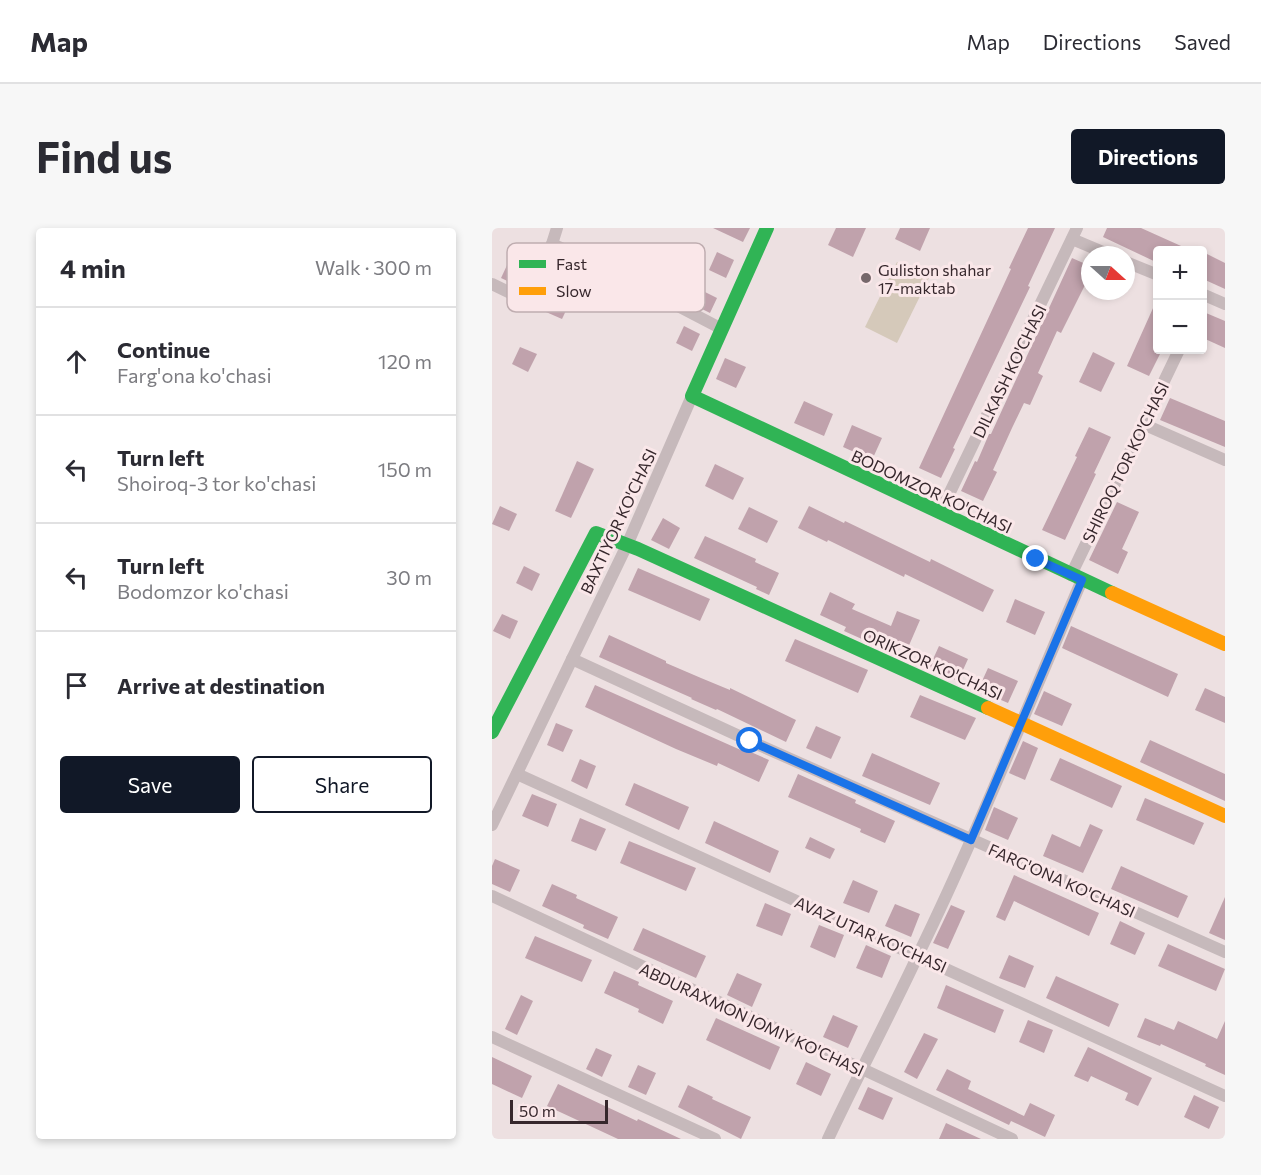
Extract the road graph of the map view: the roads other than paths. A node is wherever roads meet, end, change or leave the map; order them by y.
1 (557, 228) edge
2 (767, 228) edge
3 (1074, 234) edge
4 (552, 243) edge
5 (1095, 246) edge
6 (1135, 266) edge
7 (1153, 273) edge
8 (492, 284) edge
9 (507, 291) edge
10 (1207, 298) edge
11 (1225, 304) edge
12 (689, 312) edge
13 (722, 329) junction
14 (1177, 354) edge
15 (692, 396) junction
16 (1143, 424) junction
17 (1225, 460) edge
18 (940, 513) junction
19 (627, 545) junction
20 (1077, 577) junction
21 (1225, 644) edge
22 (572, 659) junction
23 (1021, 722) junction
24 (492, 731) edge
25 (517, 774) junction
26 (1225, 816) edge
27 (492, 825) edge
28 (971, 840) junction
29 (492, 896) edge
30 (1225, 952) edge
31 (918, 955) junction
32 (492, 1036) edge
33 (860, 1070) junction
34 (1225, 1096) edge
35 (715, 1139) edge
36 (828, 1139) edge
37 (1012, 1139) edge

1 - 4 street
2 - 13 street, BAXTIYOR KO'CHASI
3 - 5 street
3 - 18 street, DILKASH KO'CHASI
6 - 7 street
8 - 9 street
10 - 11 street
12 - 13 street
13 - 15 street, BAXTIYOR KO'CHASI
14 - 16 street, SHIROQ TOR KO'CHASI
15 - 18 street, BODOMZOR KO'CHASI
15 - 19 street, BAXTIYOR KO'CHASI
16 - 17 street
16 - 20 street, SHIROQ TOR KO'CHASI
18 - 20 street, BODOMZOR KO'CHASI
19 - 22 street, BAXTIYOR KO'CHASI
19 - 23 street, ORIKZOR KO'CHASI
19 - 24 street, ORIKZOR KO'CHASI
20 - 21 street, BODOMZOR KO'CHASI
20 - 23 street, SHIROQ TOR KO'CHASI
22 - 25 street, BAXTIYOR KO'CHASI
22 - 28 street, FARG'ONA KO'CHASI
23 - 26 street, ORIKZOR KO'CHASI
23 - 28 street, SHIROQ TOR KO'CHASI
25 - 27 street, BAXTIYOR KO'CHASI
25 - 31 street, AVAZ UTAR KO'CHASI
28 - 30 street, FARG'ONA KO'CHASI
28 - 31 street, SHIROQ TOR KO'CHASI
29 - 33 street, ABDURAXMON JOMIY KO'CHASI
31 - 33 street, SHIROQ TOR KO'CHASI
31 - 34 street, AVAZ UTAR KO'CHASI
32 - 35 street
33 - 36 street, SHIROQ TOR KO'CHASI
33 - 37 street, ABDURAXMON JOMIY KO'CHASI

